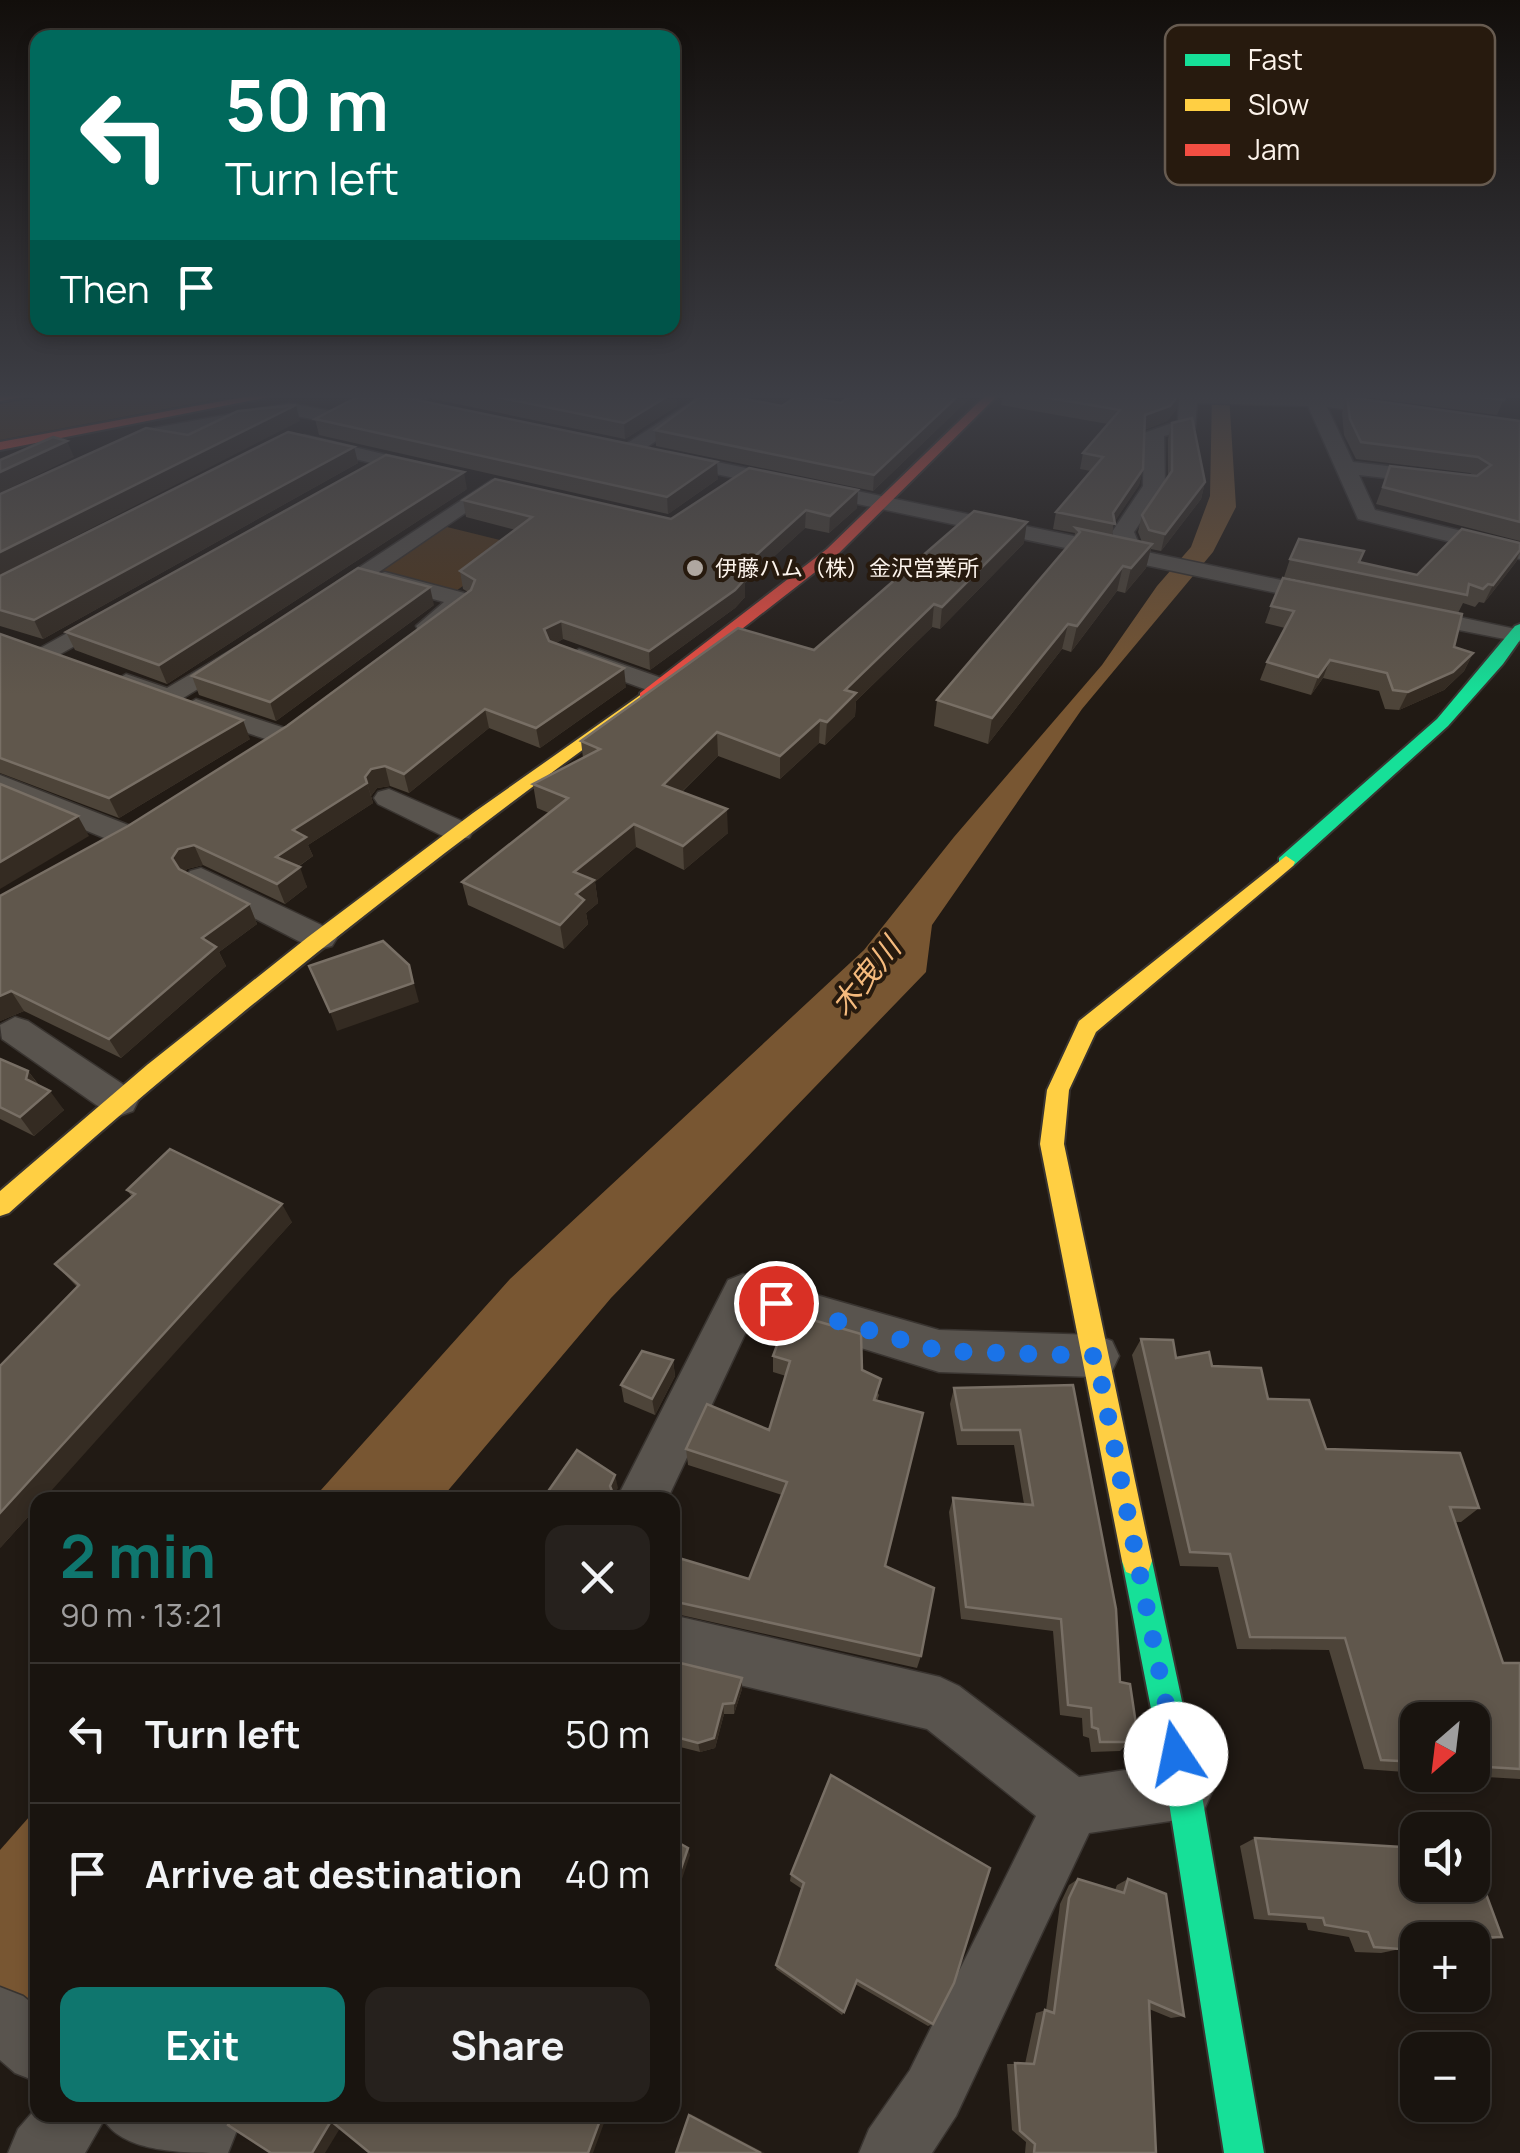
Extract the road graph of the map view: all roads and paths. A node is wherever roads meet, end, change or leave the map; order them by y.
1 (490, 494) edge
2 (843, 494) edge
3 (893, 494) edge
4 (1148, 494) edge
5 (1357, 494) edge
6 (884, 503) junction
7 (1520, 552) edge
8 (1132, 554) junction
9 (363, 573) junction
10 (331, 594) edge
11 (131, 604) edge
12 (1517, 632) edge
13 (16, 641) edge
14 (402, 645) edge
15 (250, 646) edge
16 (562, 651) edge
17 (46, 652) junction
18 (662, 688) junction
19 (170, 698) junction
20 (250, 756) edge
21 (0, 784) edge
22 (389, 798) dead end
23 (156, 815) edge
24 (458, 831) junction
25 (125, 835) junction
26 (94, 853) edge
27 (201, 878) edge
28 (320, 938) junction
29 (15, 1030) dead end
30 (119, 1101) junction
31 (6, 1190) edge
32 (1096, 1356) junction
33 (645, 1492) edge
34 (680, 1644) edge
35 (1184, 1790) junction
36 (1071, 1808) junction
37 (0, 2020) edge
38 (30, 2044) edge
39 (67, 2122) edge
40 (42, 2153) edge
41 (893, 2153) edge
42 (1244, 2153) edge

1 - 9 street
2 - 6 street
3 - 6 street
4 - 8 street
5 - 7 street
6 - 8 street
6 - 18 street
8 - 12 street
9 - 10 street
9 - 14 street
11 - 17 street
12 - 32 street
13 - 17 street
15 - 19 street
16 - 18 street
17 - 19 street
18 - 24 street
19 - 20 street
21 - 25 street
22 - 24 street
23 - 25 street
24 - 28 street
25 - 26 street
27 - 28 street
28 - 30 street
29 - 30 street
30 - 31 street
32 - 33 street
32 - 35 street
34 - 36 street
35 - 36 street
35 - 42 street
36 - 41 street
37 - 38 street
39 - 40 street

